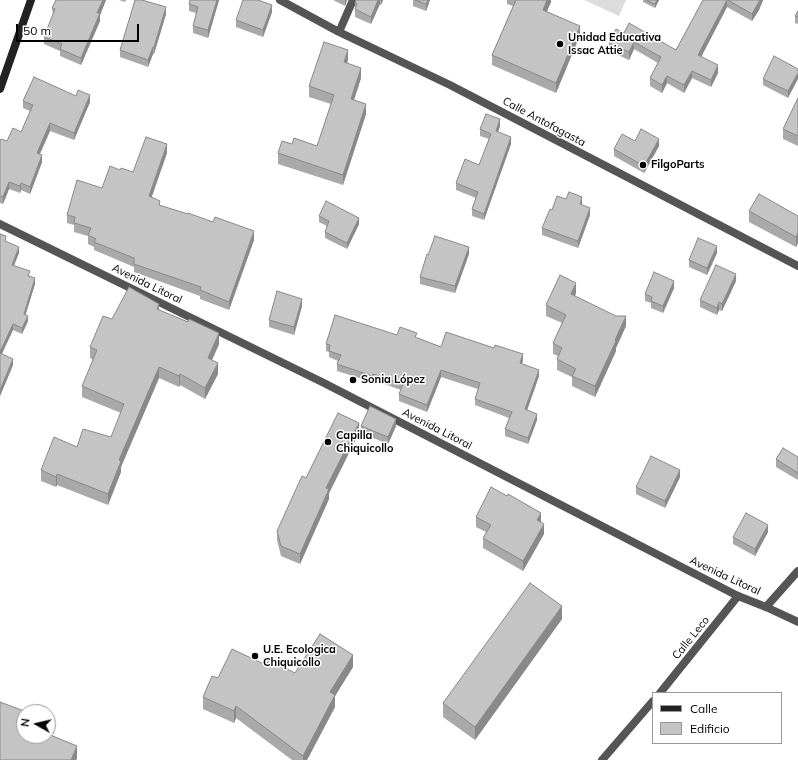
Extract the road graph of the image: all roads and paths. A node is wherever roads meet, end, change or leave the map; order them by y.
1 (31, 0) edge
2 (280, 0) edge
3 (353, 0) edge
4 (339, 32) junction
5 (0, 89) edge
6 (0, 224) edge
7 (798, 266) edge
8 (798, 571) edge
9 (738, 596) junction
10 (766, 607) junction
11 (798, 622) edge
12 (661, 692) edge
13 (652, 702) edge
14 (602, 760) edge

1 - 5 main road
2 - 4 street, Calle Antofagasta
3 - 4 street
4 - 7 street, Calle Antofagasta
6 - 9 street, Avenida Litoral
8 - 10 street
9 - 10 street, Avenida Litoral
9 - 12 street, Calle Leco
10 - 11 street, Avenida Litoral
13 - 14 street

